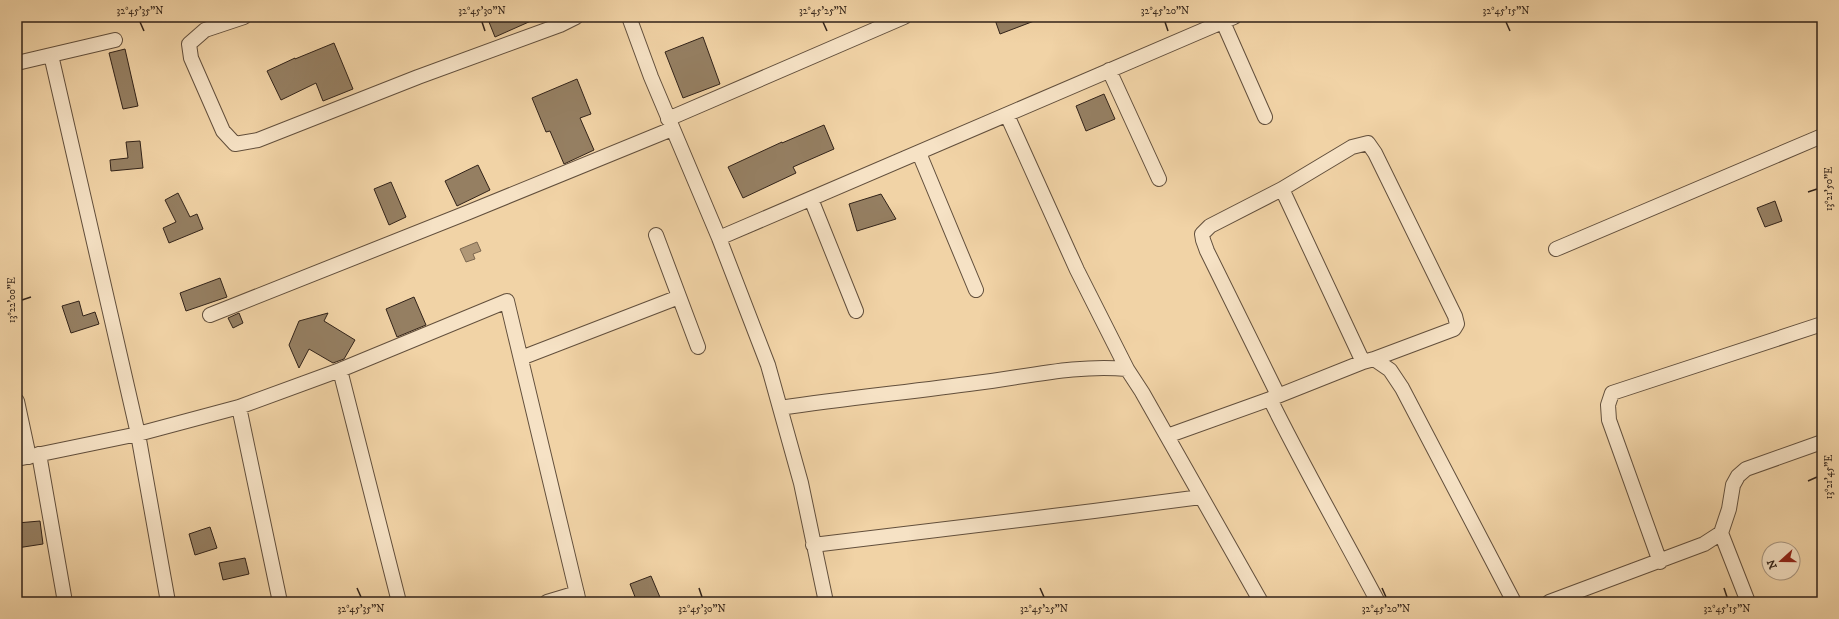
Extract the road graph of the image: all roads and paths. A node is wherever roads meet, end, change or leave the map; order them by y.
1 (244, 17) edge
2 (576, 17) edge
3 (630, 17) edge
4 (904, 17) edge
5 (1228, 20) edge
6 (115, 40) dead end
7 (51, 55) junction
8 (17, 63) edge
9 (1109, 70) junction
10 (1006, 115) junction
11 (1265, 116) dead end
12 (670, 124) junction
13 (1822, 136) edge
14 (919, 153) junction
15 (1159, 179) dead end
16 (1282, 189) junction
17 (810, 199) junction
18 (656, 235) dead end
19 (719, 238) junction
20 (1556, 249) dead end
21 (976, 290) dead end
22 (679, 297) junction
23 (856, 311) dead end
24 (210, 315) dead end
25 (1822, 324) edge
26 (698, 347) dead end
27 (521, 358) junction
28 (1368, 361) junction
29 (1127, 369) junction
30 (340, 370) junction
31 (1274, 397) junction
32 (17, 401) edge
33 (239, 407) junction
34 (780, 408) junction
35 (138, 434) junction
36 (1167, 436) junction
37 (1822, 442) edge
38 (28, 457) edge
39 (1201, 497) junction
40 (1721, 533) junction
41 (813, 544) junction
42 (1660, 562) junction
43 (578, 597) edge
44 (1514, 600) edge
45 (64, 602) edge
46 (168, 602) edge
47 (280, 602) edge
48 (399, 602) edge
49 (547, 602) edge
50 (826, 602) edge
51 (1261, 602) edge
52 (1378, 602) edge
53 (1549, 602) edge
54 (1748, 602) edge

1 - 2 street
3 - 12 street
4 - 12 street
5 - 9 street
5 - 11 street
6 - 7 street
7 - 8 street
7 - 35 street
9 - 10 street
9 - 15 street
10 - 14 street
10 - 29 street
12 - 19 street
12 - 24 street
13 - 20 street
14 - 17 street
14 - 21 street
16 - 28 street
16 - 28 street
16 - 31 street
17 - 19 street
17 - 23 street
18 - 22 street
19 - 34 street
22 - 26 street
22 - 27 street
25 - 42 street
27 - 30 street
27 - 43 street
28 - 31 street
28 - 44 street
29 - 34 street
29 - 36 street
30 - 33 street
30 - 48 street
31 - 36 street
31 - 52 street
32 - 38 street
33 - 35 street
33 - 47 street
34 - 41 street
35 - 38 street
35 - 46 street
36 - 39 street
37 - 40 street
38 - 45 street
39 - 41 street
39 - 51 street
40 - 42 street
40 - 54 street
41 - 50 street
42 - 53 street
43 - 49 street

